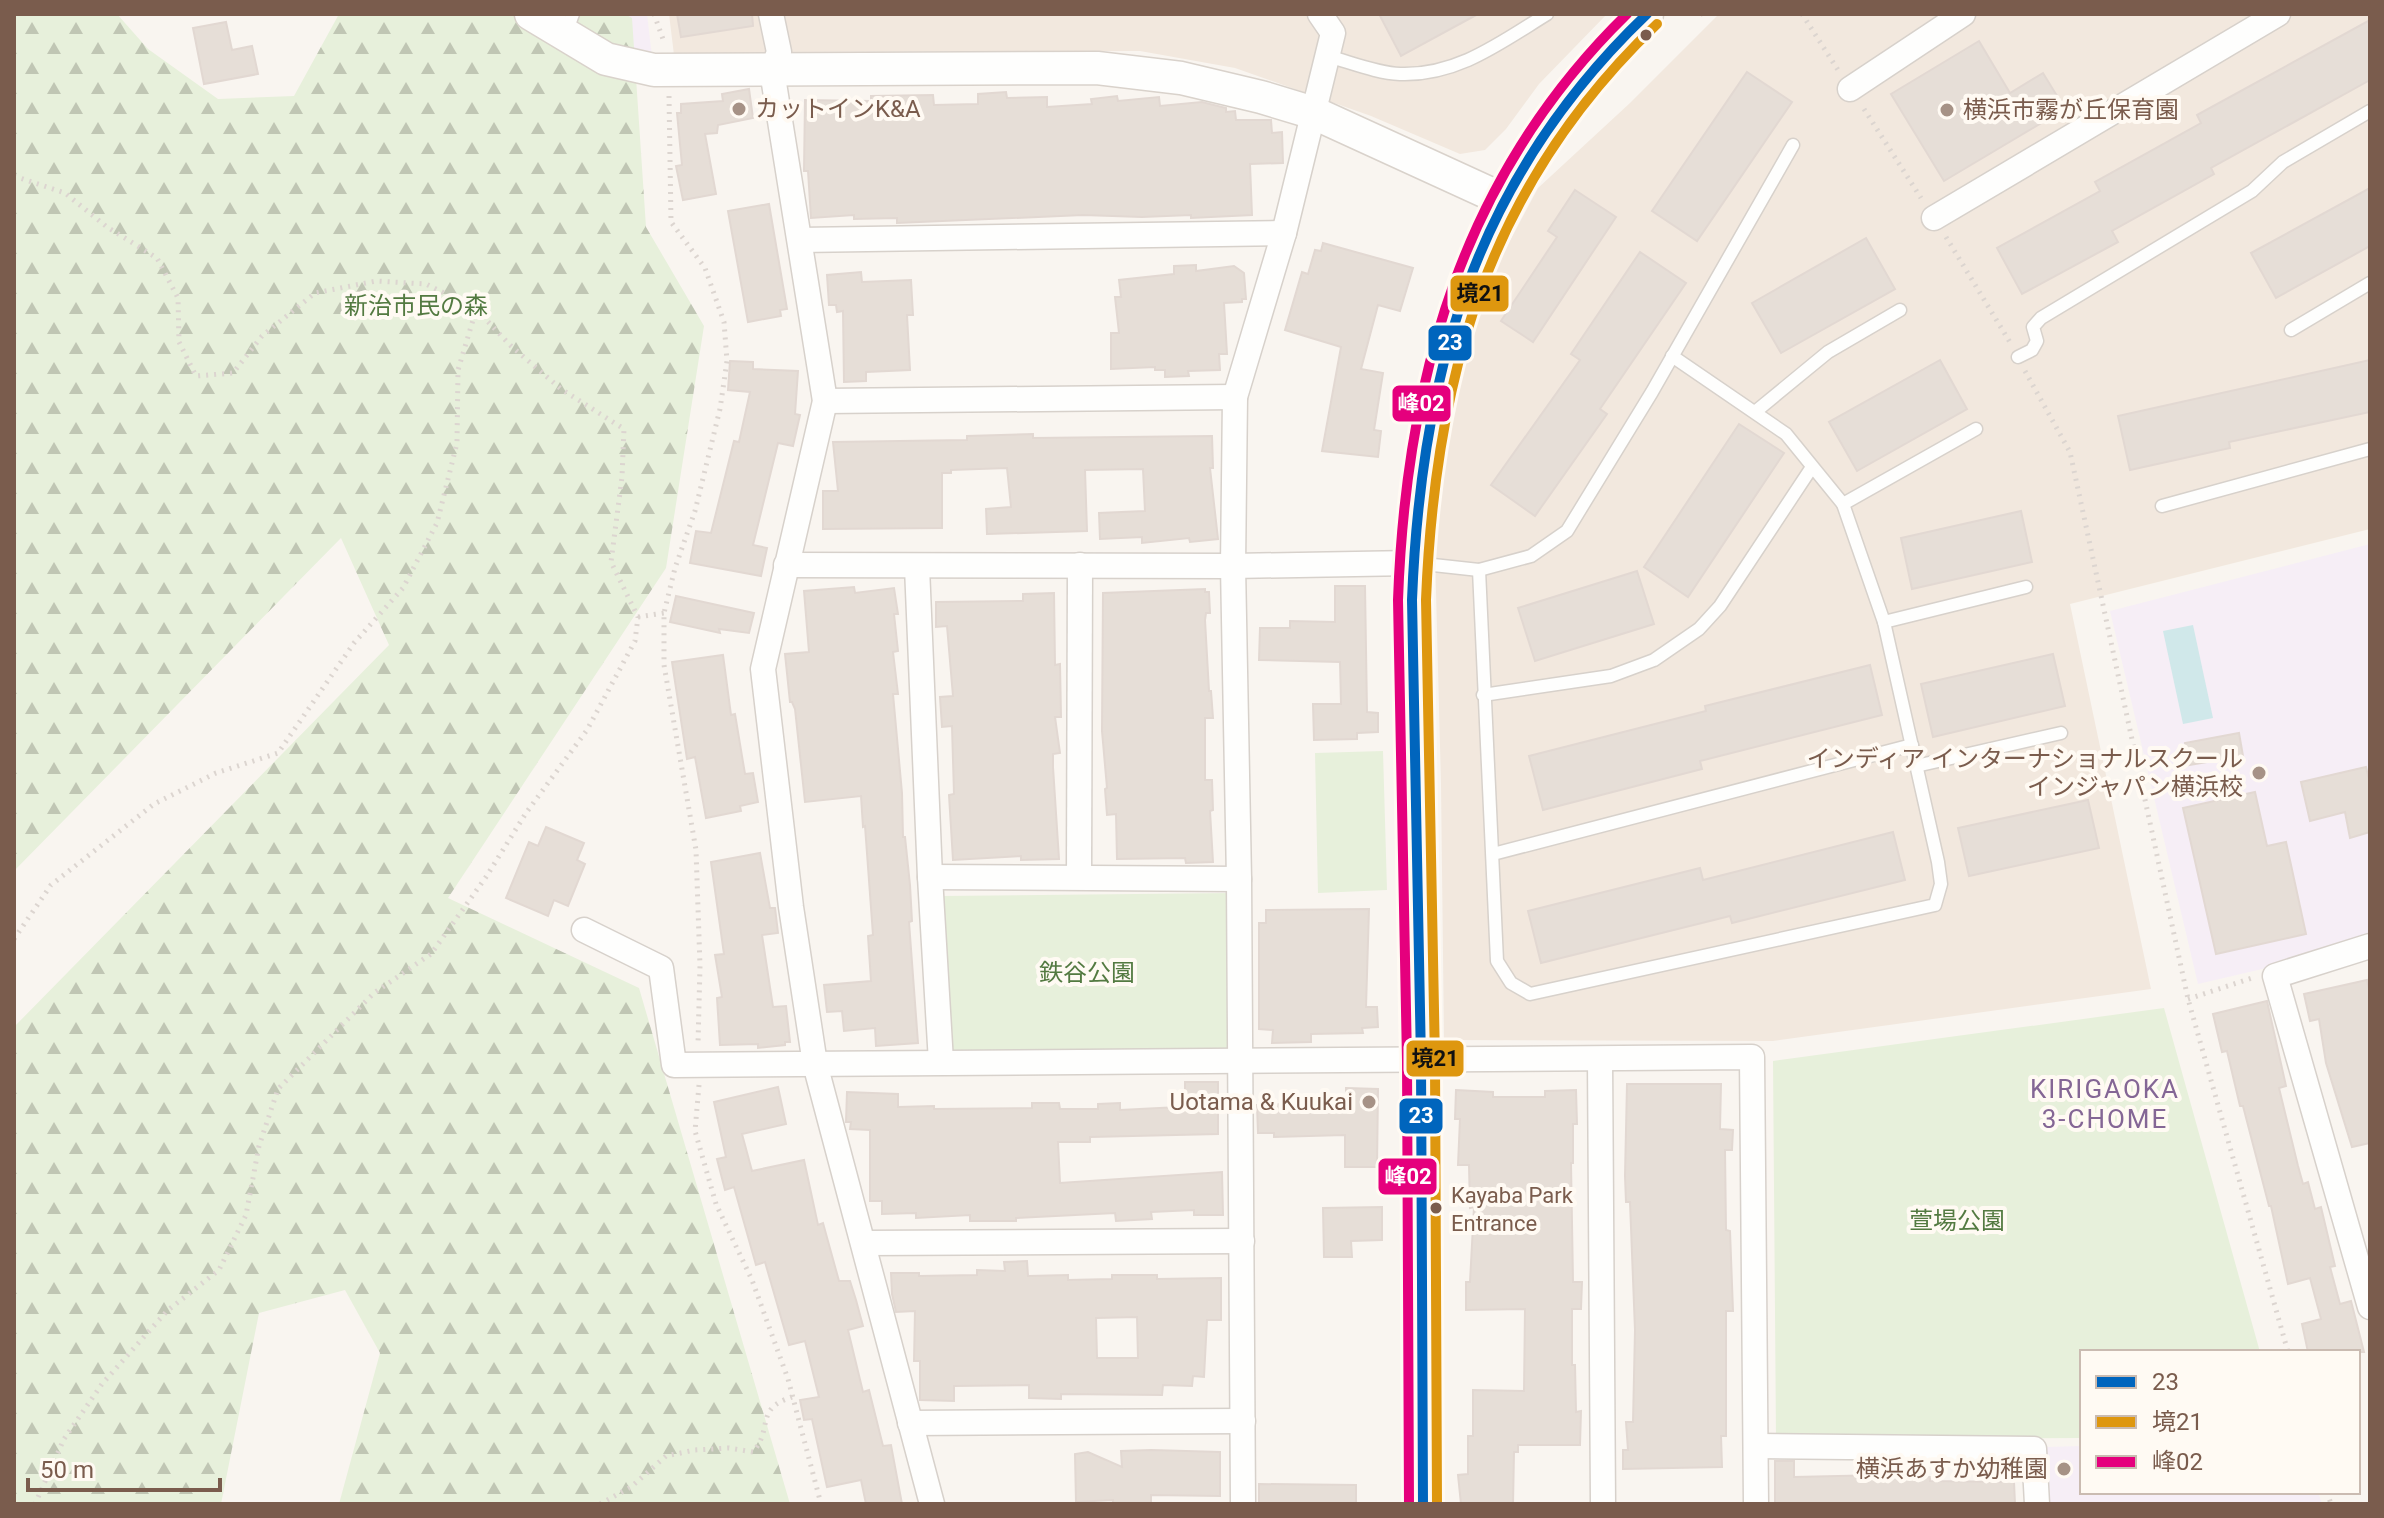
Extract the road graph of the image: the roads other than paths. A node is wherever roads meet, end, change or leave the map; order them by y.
1 (531, 14) edge
2 (771, 14) edge
3 (1320, 14) edge
4 (1547, 14) edge
5 (1647, 14) edge
6 (1963, 14) edge
7 (2278, 14) edge
8 (569, 24) edge
9 (1327, 56) junction
10 (772, 71) junction
11 (1850, 89) road end
12 (2370, 111) edge
13 (1314, 113) junction
14 (1793, 145) dead end
15 (1504, 200) junction
16 (1934, 218) road end
17 (1284, 233) junction
18 (800, 240) junction
19 (2370, 283) edge
20 (1900, 310) dead end
21 (2291, 330) dead end
22 (1672, 356) junction
23 (2018, 357) road end
24 (1235, 397) junction
25 (825, 401) junction
26 (1755, 412) junction
27 (1976, 429) dead end
28 (2370, 449) edge
29 (1812, 467) junction
30 (1843, 504) junction
31 (2162, 506) dead end
32 (1412, 563) junction
33 (786, 565) junction
34 (1080, 565) junction
35 (1233, 566) junction
36 (917, 567) junction
37 (1479, 570) junction
38 (2026, 587) dead end
39 (1884, 622) junction
40 (1483, 695) junction
41 (2061, 733) dead end
42 (1912, 745) junction
43 (1916, 766) junction
44 (1493, 854) junction
45 (930, 877) junction
46 (1079, 877) junction
47 (1239, 879) junction
48 (584, 930) dead end
49 (2370, 946) edge
50 (1600, 1059) junction
51 (1421, 1061) junction
52 (941, 1062) junction
53 (1241, 1062) junction
54 (815, 1064) junction
55 (1242, 1241) junction
56 (864, 1243) junction
57 (2369, 1300) edge
58 (1243, 1421) junction
59 (910, 1423) junction
60 (1757, 1446) junction
61 (932, 1504) edge
62 (1243, 1504) edge
63 (1423, 1504) edge
64 (1603, 1504) edge
65 (1756, 1504) edge
66 (2037, 1504) edge

1 - 8 street
2 - 10 street
3 - 9 street
4 - 9 lane
5 - 15 street
6 - 11 street
7 - 16 street
8 - 10 street
9 - 13 street
10 - 13 street
10 - 18 street
12 - 23 lane
13 - 15 street
13 - 17 street
14 - 22 lane
15 - 32 street
17 - 18 street
17 - 24 street
18 - 25 street
19 - 21 lane
20 - 26 lane
22 - 26 lane
22 - 37 lane
24 - 25 street
24 - 35 street
25 - 33 street
26 - 29 lane
27 - 30 lane
28 - 31 lane
29 - 30 lane
29 - 40 lane
30 - 39 lane
32 - 35 street
32 - 37 lane
32 - 51 street
33 - 36 street
33 - 54 street
34 - 35 street
34 - 36 street
34 - 46 street
35 - 47 street
36 - 45 street
37 - 40 lane
38 - 39 lane
39 - 42 lane
40 - 44 lane
41 - 43 lane
42 - 43 lane
42 - 44 lane
43 - 44 lane
45 - 46 street
45 - 52 street
46 - 47 street
47 - 53 street
48 - 54 street
49 - 57 street
50 - 51 street
50 - 60 street
50 - 64 street
51 - 53 street
51 - 63 street
52 - 53 street
52 - 54 street
53 - 55 street
54 - 56 street
55 - 56 street
55 - 58 street
56 - 59 street
58 - 59 street
58 - 62 street
59 - 61 street
60 - 65 street
60 - 66 street

